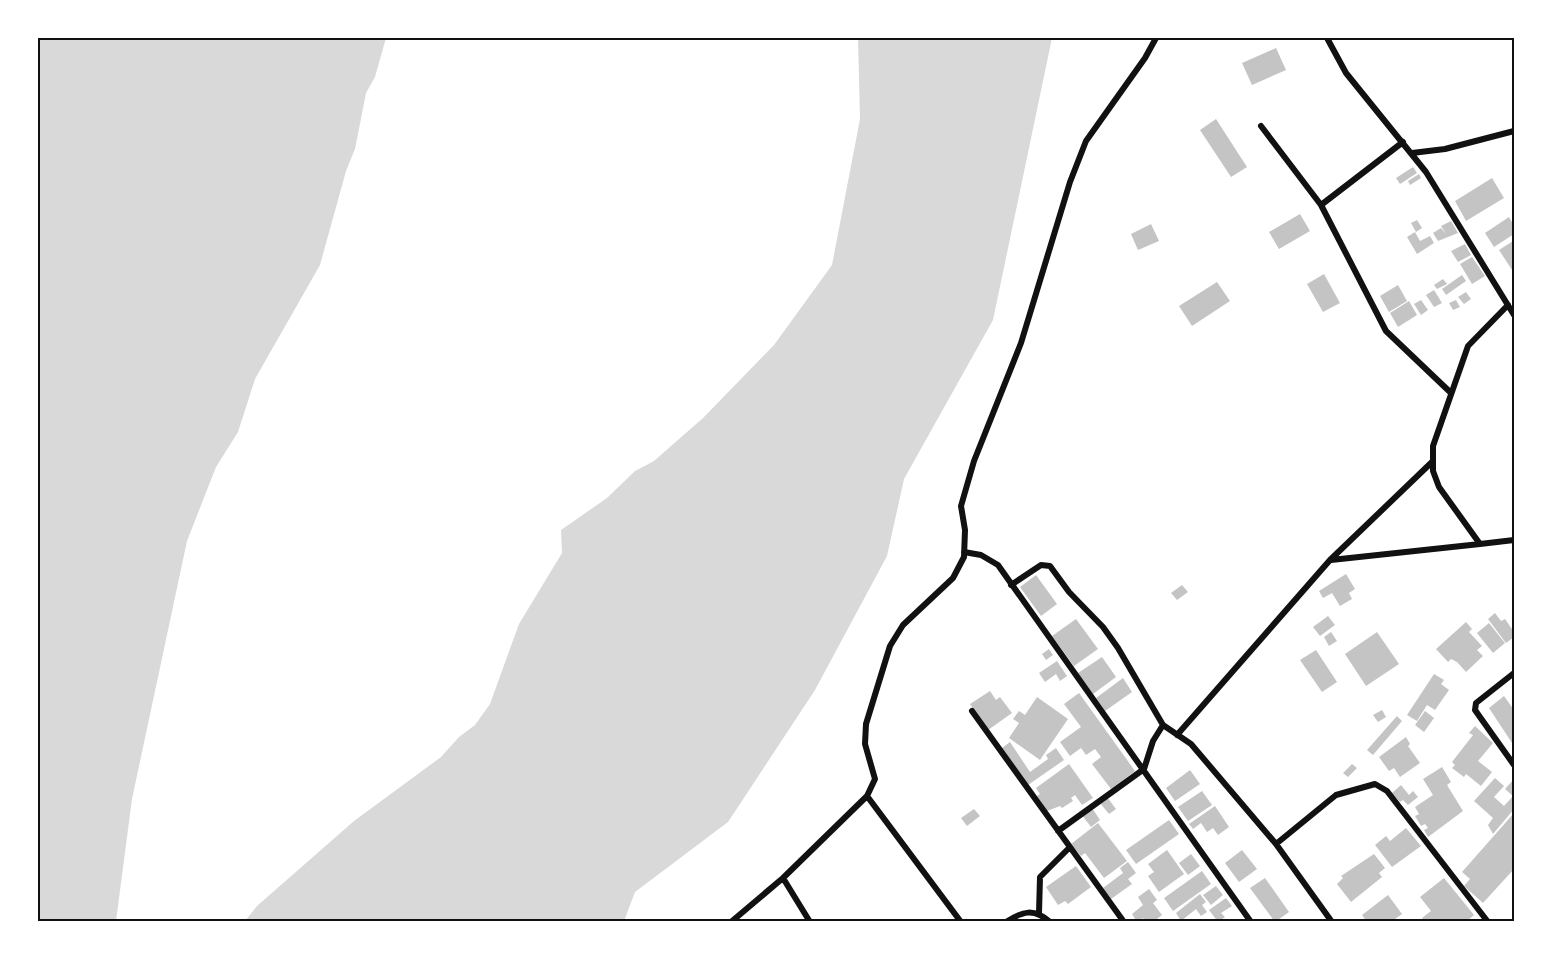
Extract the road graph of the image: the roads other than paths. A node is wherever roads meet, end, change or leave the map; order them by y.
1 (1156, 38) edge
2 (1327, 38) edge
3 (1262, 126) dead end
4 (1515, 131) edge
5 (1403, 142) junction
6 (1412, 153) junction
7 (1321, 205) junction
8 (1508, 305) junction
9 (1515, 315) edge
10 (1450, 392) junction
11 (1432, 462) junction
12 (1515, 540) edge
13 (1480, 544) junction
14 (964, 552) junction
15 (1330, 560) junction
16 (1011, 585) junction
17 (1515, 673) edge
18 (972, 711) dead end
19 (1163, 724) junction
20 (1178, 735) junction
21 (1515, 765) edge
22 (1144, 769) junction
23 (867, 796) junction
24 (1058, 831) junction
25 (1276, 844) junction
26 (1069, 848) junction
27 (783, 878) junction
28 (1040, 913) junction
29 (730, 921) edge
30 (810, 921) edge
31 (961, 921) edge
32 (1006, 921) edge
33 (1050, 921) edge
34 (1124, 921) edge
35 (1251, 921) edge
36 (1332, 921) edge
37 (1488, 921) edge

1 - 14 street
2 - 5 street
3 - 7 street
4 - 6 street
5 - 6 street
5 - 7 street
6 - 8 street
7 - 10 street
8 - 9 street
8 - 10 street
10 - 11 street
11 - 13 street
11 - 15 street
12 - 13 street
13 - 15 street
14 - 16 street
14 - 23 street
15 - 20 street
16 - 19 street
16 - 22 street
17 - 21 street
18 - 24 street
19 - 20 street
19 - 22 street
20 - 25 street
22 - 24 street
22 - 35 street
23 - 27 street
23 - 31 street
24 - 26 street
25 - 36 street
25 - 37 street
26 - 28 street
26 - 34 street
27 - 29 street
27 - 30 street
28 - 32 street
28 - 33 street

